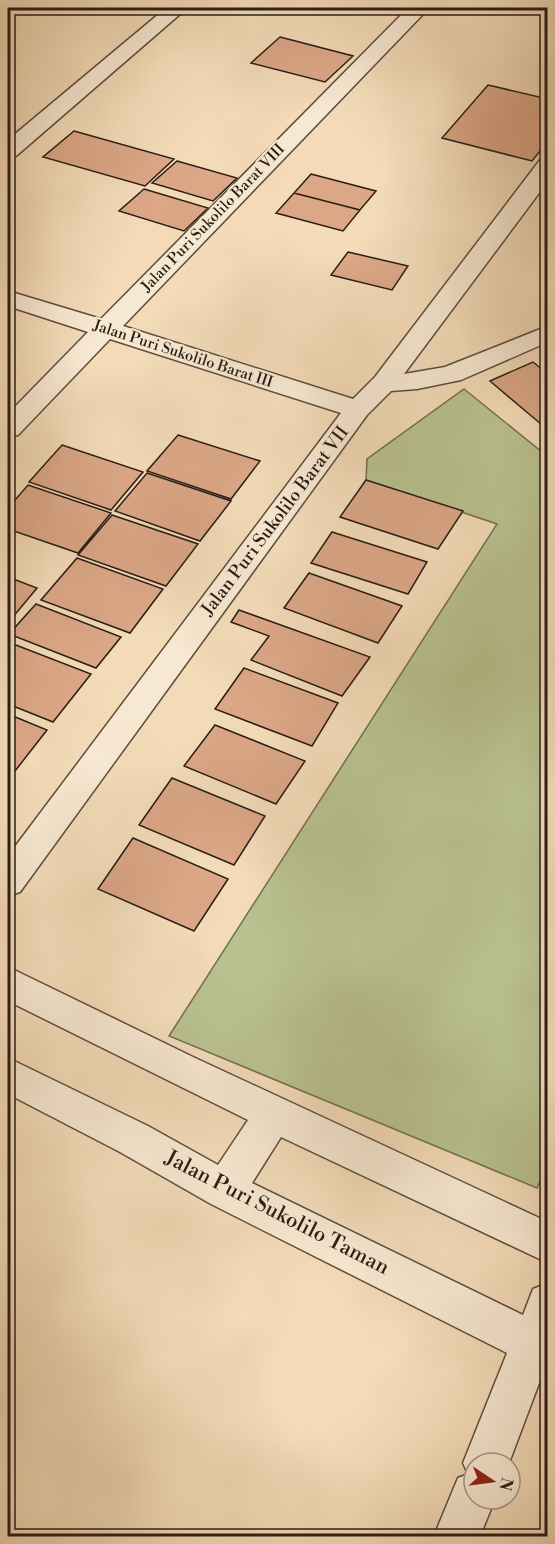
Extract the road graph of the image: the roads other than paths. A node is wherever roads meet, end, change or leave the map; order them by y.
1 (177, 8) edge
2 (420, 8) edge
3 (8, 150) edge
4 (548, 165) edge
5 (8, 298) edge
6 (104, 329) junction
7 (548, 333) edge
8 (384, 383) junction
9 (358, 409) junction
10 (8, 429) edge
11 (8, 882) edge
12 (8, 983) edge
13 (8, 1075) edge
14 (274, 1114) junction
15 (225, 1190) junction
16 (548, 1243) edge
17 (543, 1332) edge
18 (491, 1451) edge
19 (467, 1511) edge
20 (457, 1536) edge

1 - 3 street
2 - 6 street, Jalan Puri Sukolilo Barat VIII
4 - 8 street, Jalan Puri Sukolilo Barat VII
5 - 6 street, Jalan Puri Sukolilo Barat III
6 - 9 street, Jalan Puri Sukolilo Barat III
6 - 10 street, Jalan Puri Sukolilo Barat VIII
7 - 8 street
8 - 9 street, Jalan Puri Sukolilo Barat VII
9 - 11 street, Jalan Puri Sukolilo Barat VII
12 - 14 street
13 - 15 street, Jalan Puri Sukolilo Taman
14 - 15 street
14 - 16 street
15 - 17 street, Jalan Puri Sukolilo Taman
17 - 18 street
19 - 20 street

